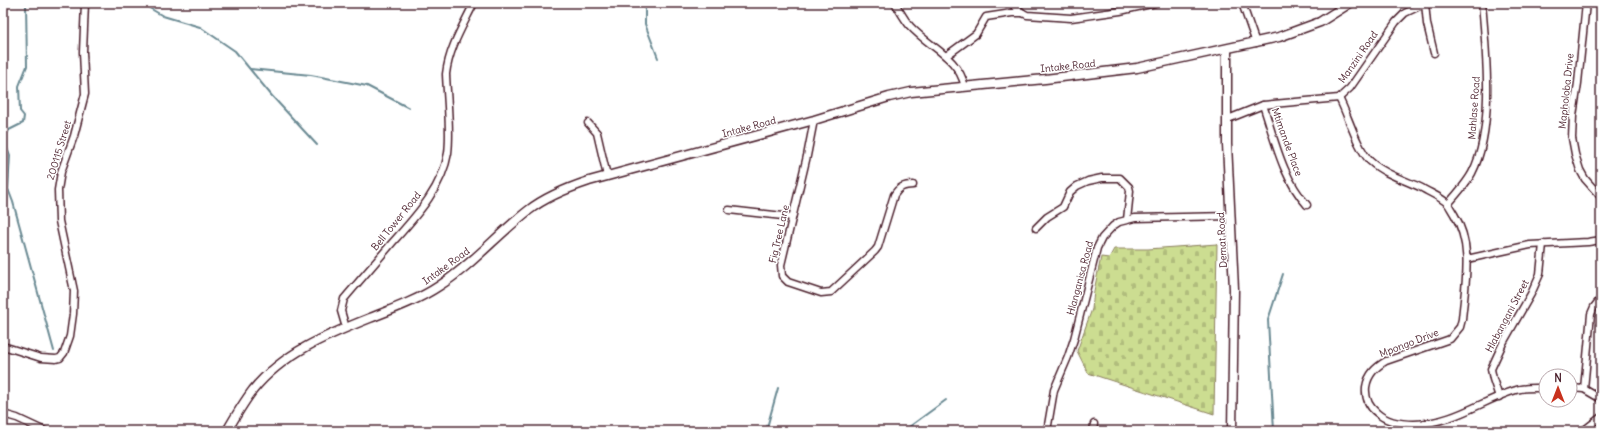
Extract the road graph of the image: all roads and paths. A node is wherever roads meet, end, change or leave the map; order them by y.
1 (85, 3) edge
2 (474, 3) edge
3 (895, 3) edge
4 (1011, 3) edge
5 (1155, 3) edge
6 (1242, 3) edge
7 (1350, 3) edge
8 (1426, 3) edge
9 (1482, 3) edge
10 (1586, 3) edge
11 (1023, 13) junction
12 (1256, 43) junction
13 (1227, 49) junction
14 (1434, 53) dead end
15 (946, 56) junction
16 (965, 87) junction
17 (1339, 98) junction
18 (1263, 105) junction
19 (1228, 119) junction
20 (814, 120) junction
21 (588, 123) dead end
22 (607, 176) junction
23 (913, 185) dead end
24 (1601, 197) edge
25 (1448, 204) junction
26 (1307, 205) dead end
27 (729, 210) dead end
28 (1231, 216) junction
29 (792, 217) junction
30 (1127, 220) junction
31 (1036, 228) dead end
32 (1601, 240) edge
33 (1543, 244) junction
34 (1467, 259) junction
35 (1601, 298) edge
36 (346, 328) junction
37 (3, 346) edge
38 (1538, 389) edge
39 (1578, 389) edge
40 (1584, 389) junction
41 (1499, 397) junction
42 (1601, 399) edge
43 (3, 414) edge
44 (1601, 417) edge
45 (1094, 424) dead end
46 (45, 431) edge
47 (227, 431) edge
48 (1047, 431) edge
49 (1093, 431) edge
50 (1232, 431) edge
51 (1583, 431) edge

1 - 37 street, 200115 Street
2 - 36 street, Bell Tower Road
3 - 15 street
4 - 11 street
5 - 11 street
6 - 12 street
7 - 12 street, Intake Road
8 - 14 street
8 - 17 street, Manzini Road
9 - 25 street, Mahlase Road
10 - 24 street, Mapholoba Drive
11 - 15 street
12 - 13 street, Intake Road
13 - 16 street, Intake Road
13 - 19 street, Demat Road
15 - 16 street
16 - 20 street, Intake Road
17 - 18 street, Manzini Road
17 - 25 street, Mpongo Drive
18 - 19 street, Manzini Road
18 - 26 street, Mtimande Place
19 - 28 street, Demat Road
20 - 22 street, Intake Road
20 - 29 street, Fig Tree Lane
21 - 22 street
22 - 36 street, Intake Road
23 - 29 street, Fig Tree Lane
25 - 34 street, Mpongo Drive
27 - 29 street
28 - 30 street, Hlanganisa Road
28 - 50 street, Demat Road
30 - 31 street
30 - 48 street, Hlanganisa Road
32 - 33 street
33 - 34 street
33 - 41 street, Hlabangani Street
34 - 41 street, Mpongo Drive
35 - 40 street
36 - 47 street, Intake Road
38 - 41 street, Mpongo Drive
39 - 40 street
40 - 42 street
43 - 46 street
44 - 51 street
45 - 49 street

